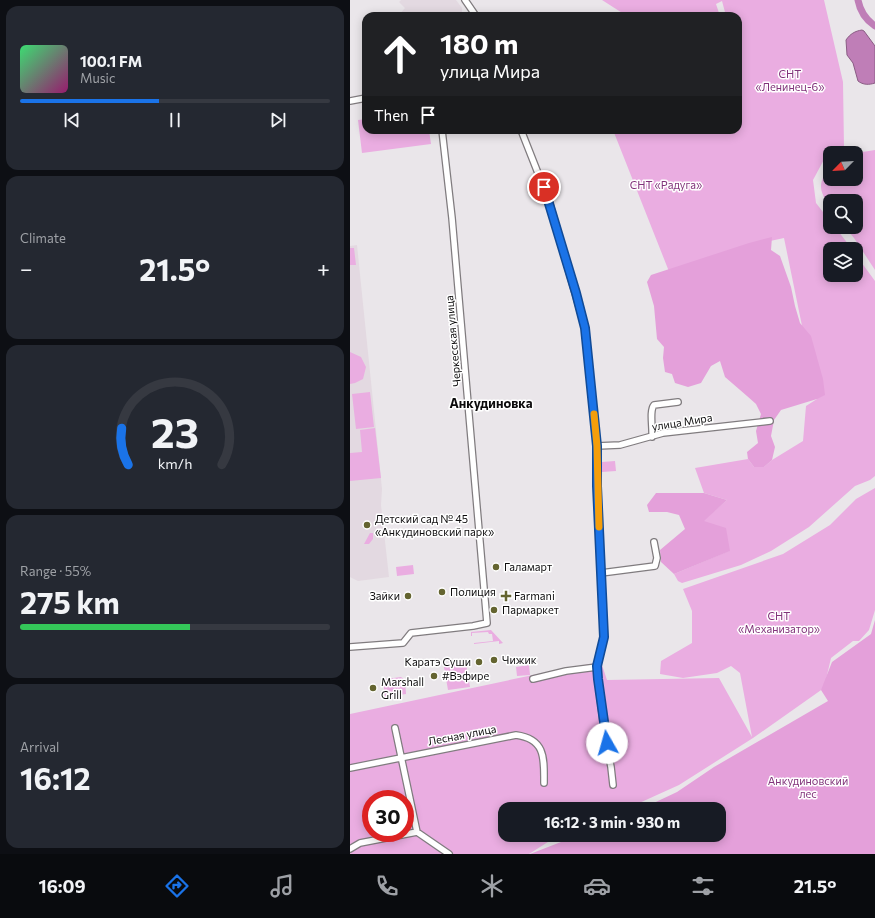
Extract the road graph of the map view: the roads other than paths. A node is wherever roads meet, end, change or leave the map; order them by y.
1 (465, 0) edge
2 (473, 12) edge
3 (362, 98) edge
4 (350, 100) edge
5 (442, 134) edge
6 (523, 134) edge
7 (678, 402) dead end
8 (770, 421) dead end
9 (652, 437) junction
10 (597, 446) junction
11 (654, 542) dead end
12 (600, 574) junction
13 (350, 647) edge
14 (597, 666) junction
15 (533, 679) dead end
16 (395, 728) dead end
17 (401, 758) junction
18 (350, 768) edge
19 (544, 783) dead end
20 (612, 785) dead end
21 (417, 832) junction
22 (350, 849) edge
23 (449, 854) edge

1 - 2 street
3 - 4 street
5 - 13 street, Черкесская улица
6 - 10 street
7 - 9 street
8 - 9 street, улица Мира
9 - 10 street, улица Мира
10 - 12 street
11 - 12 street
12 - 14 street
14 - 15 street
14 - 20 street
16 - 17 street
17 - 18 street, Лесная улица
17 - 19 street, Лесная улица
17 - 21 street
21 - 22 street
21 - 23 street

